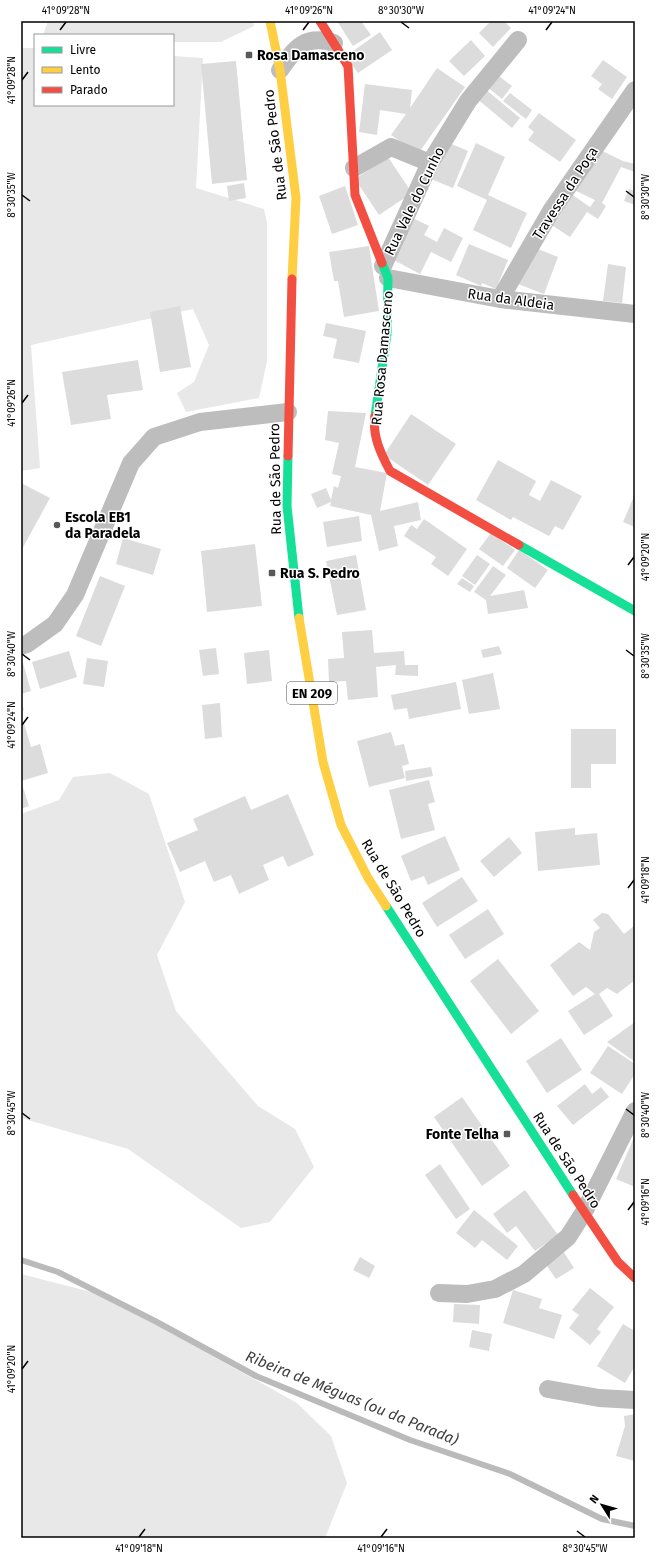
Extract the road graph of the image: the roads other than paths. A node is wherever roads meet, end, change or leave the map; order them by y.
1 (270, 21) edge
2 (320, 21) edge
3 (518, 40) dead end
4 (334, 43) junction
5 (280, 70) junction
6 (635, 90) edge
7 (430, 163) junction
8 (354, 168) junction
9 (385, 272) junction
10 (500, 299) junction
11 (635, 314) edge
12 (288, 412) junction
13 (635, 612) edge
14 (21, 646) edge
15 (635, 1110) edge
16 (584, 1212) junction
17 (635, 1278) edge
18 (439, 1293) dead end
19 (548, 1389) dead end
20 (635, 1400) edge

1 - 5 main road, Rua de São Pedro / EN 209
2 - 4 main road, Rua Rosa Damasceno
3 - 7 street, Rua Vale do Cunho
4 - 5 street
4 - 8 main road, Rua Rosa Damasceno
5 - 12 main road, Rua de São Pedro / EN 209
6 - 10 street, Travessa da Poça
7 - 8 street
7 - 9 street, Rua Vale do Cunho
8 - 9 main road, Rua Rosa Damasceno
9 - 10 street, Rua da Aldeia
9 - 13 main road, Rua Rosa Damasceno
10 - 11 street, Rua da Aldeia
12 - 14 street
12 - 16 main road, Rua de São Pedro / EN 209
15 - 16 street
16 - 17 main road, Rua de São Pedro / EN 209
16 - 18 street
19 - 20 street

